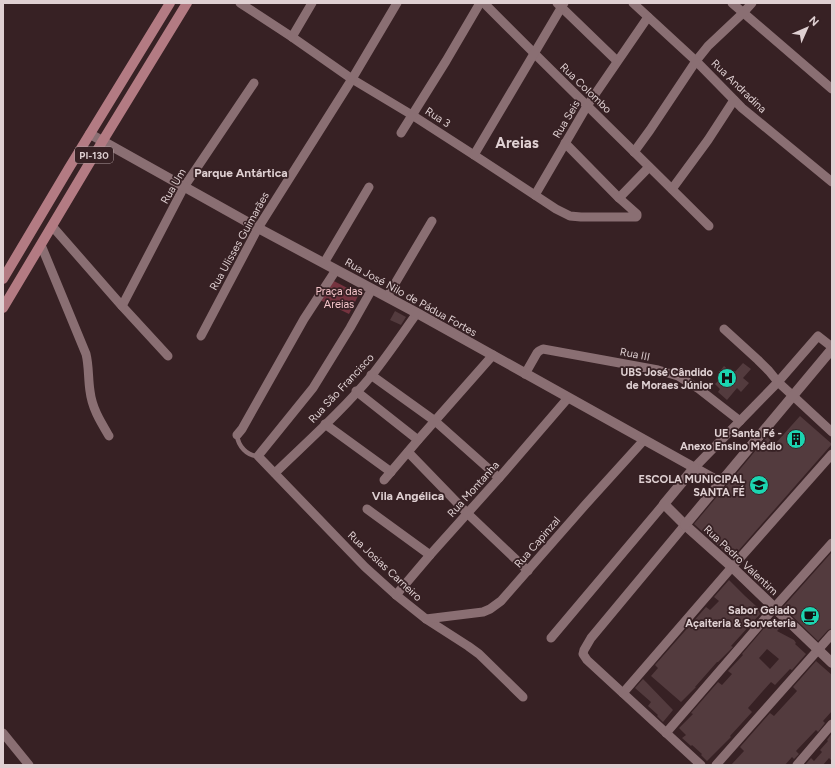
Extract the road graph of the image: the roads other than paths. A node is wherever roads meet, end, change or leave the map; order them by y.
1 (170, 3) edge
2 (187, 3) edge
3 (240, 3) edge
4 (312, 3) edge
5 (397, 3) edge
6 (480, 3) edge
7 (484, 3) edge
8 (633, 3) edge
9 (732, 3) edge
10 (752, 3) edge
11 (561, 4) edge
12 (743, 13) junction
13 (648, 17) junction
14 (292, 37) junction
15 (534, 54) junction
16 (617, 60) junction
17 (696, 61) junction
18 (352, 78) junction
19 (254, 83) dead end
20 (832, 89) edge
21 (734, 100) junction
22 (587, 106) junction
23 (412, 115) junction
24 (401, 133) dead end
25 (90, 134) junction
26 (102, 142) junction
27 (565, 143) junction
28 (634, 152) junction
29 (474, 155) junction
30 (649, 167) junction
31 (832, 182) edge
32 (184, 187) junction
33 (369, 187) dead end
34 (672, 189) junction
35 (535, 195) junction
36 (619, 198) junction
37 (432, 221) dead end
38 (52, 226) junction
39 (709, 226) dead end
40 (258, 228) junction
41 (41, 244) junction
42 (324, 263) junction
43 (336, 270) junction
44 (3, 279) edge
45 (372, 289) junction
46 (387, 297) junction
47 (122, 306) junction
48 (3, 308) edge
49 (417, 313) junction
50 (724, 329) dead end
51 (201, 336) dead end
52 (832, 348) edge
53 (493, 355) junction
54 (168, 356) dead end
55 (525, 374) junction
56 (371, 375) junction
57 (778, 382) junction
58 (356, 391) junction
59 (792, 395) junction
60 (568, 398) junction
61 (435, 421) junction
62 (740, 421) junction
63 (325, 424) junction
64 (832, 432) edge
65 (237, 435) joint
66 (109, 436) dead end
67 (418, 440) junction
68 (644, 440) junction
69 (408, 452) junction
70 (832, 454) edge
71 (258, 456) junction
72 (694, 468) junction
73 (391, 472) junction
74 (275, 473) junction
75 (499, 478) junction
76 (384, 480) dead end
77 (720, 482) junction
78 (664, 504) junction
79 (367, 509) dead end
80 (467, 513) junction
81 (685, 525) junction
82 (832, 543) edge
83 (430, 555) junction
84 (732, 567) junction
85 (528, 571) junction
86 (396, 595) junction
87 (774, 608) junction
88 (426, 619) junction
89 (832, 634) edge
90 (551, 638) dead end
91 (818, 650) junction
92 (832, 663) edge
93 (623, 693) junction
94 (523, 697) dead end
95 (832, 724) edge
96 (3, 733) edge
97 (666, 733) junction
98 (29, 765) edge
99 (701, 765) edge
100 (716, 765) edge
101 (797, 765) edge

1 - 25 main road, PI-130
2 - 26 main road, PI-130
3 - 14 street, Rua 3
4 - 14 street
5 - 18 street, Rua Ulisses Guimarães
6 - 23 street
7 - 15 street, Rua Colombo
8 - 13 street, Rua Andradina
9 - 12 street
10 - 12 street
11 - 15 street
11 - 16 street
12 - 17 street
12 - 20 street
13 - 16 street, Rua Seis
13 - 17 street, Rua Andradina
14 - 18 street, Rua 3
15 - 22 street, Rua Colombo
15 - 29 street
16 - 22 street, Rua Seis
17 - 21 street, Rua Andradina
17 - 28 street
18 - 23 street, Rua 3
18 - 40 street, Rua Ulisses Guimarães
19 - 32 street, Rua Um
21 - 31 street, Rua Andradina
21 - 34 street
22 - 27 street, Rua Seis
22 - 28 street, Rua Colombo
23 - 24 street
23 - 29 street, Rua 3
25 - 26 street, Rua José Nilo de Pádua Fortes
25 - 44 main road, PI-130
26 - 32 street, Rua José Nilo de Pádua Fortes
26 - 38 main road, PI-130
27 - 35 street, Rua Seis
27 - 36 street
28 - 30 street, Rua Colombo
29 - 35 street, Rua 3
30 - 34 street, Rua Colombo
30 - 36 street
32 - 40 street, Rua José Nilo de Pádua Fortes
32 - 47 street, Rua Um
33 - 42 street
34 - 39 street, Rua Colombo
35 - 36 street, Rua 3
37 - 46 street
38 - 41 main road, PI-130
38 - 47 street
40 - 42 street, Rua José Nilo de Pádua Fortes
40 - 51 street, Rua Ulisses Guimarães
41 - 48 main road, PI-130
41 - 66 street
42 - 43 street, Rua José Nilo de Pádua Fortes
43 - 45 street, Rua José Nilo de Pádua Fortes
43 - 65 street, Rua Josias Carneiro
45 - 46 street, Rua José Nilo de Pádua Fortes
45 - 71 street
46 - 49 street, Rua José Nilo de Pádua Fortes
47 - 54 street
49 - 53 street, Rua José Nilo de Pádua Fortes
49 - 56 street, Rua São Francisco
50 - 57 street
52 - 57 street
52 - 59 street
53 - 55 street, Rua José Nilo de Pádua Fortes
53 - 61 street
55 - 60 street, Rua José Nilo de Pádua Fortes
55 - 62 street, Rua III
56 - 58 street, Rua São Francisco
56 - 61 street
57 - 59 street
57 - 62 street
58 - 63 street, Rua São Francisco
58 - 67 street
59 - 64 street
59 - 77 street
60 - 68 street, Rua José Nilo de Pádua Fortes
60 - 75 street, Rua Montanha
61 - 67 street
61 - 75 street
62 - 72 street
63 - 73 street
63 - 74 street, Rua São Francisco
65 - 71 lane, Rua Josias Carneiro
67 - 69 street
68 - 72 street, Rua José Nilo de Pádua Fortes
68 - 85 street, Rua Capinzal
69 - 73 street
69 - 80 street
70 - 84 street
71 - 74 street, Rua Josias Carneiro
72 - 77 street, Rua José Nilo de Pádua Fortes
72 - 78 street
73 - 76 street
74 - 86 street, Rua Josias Carneiro
75 - 80 street, Rua Montanha
77 - 81 street
78 - 81 street, Rua Pedro Valentim
78 - 90 street
79 - 83 street
80 - 83 street, Rua Montanha
80 - 85 street
81 - 84 street, Rua Pedro Valentim
81 - 93 street
82 - 87 street
83 - 86 street, Rua Montanha
84 - 87 street, Rua Pedro Valentim
84 - 93 street
85 - 88 street, Rua Capinzal
86 - 88 street, Rua Josias Carneiro
87 - 91 street, Rua Pedro Valentim
87 - 97 street
88 - 94 street, Rua Josias Carneiro
89 - 91 street
91 - 92 street, Rua Pedro Valentim
91 - 100 street
93 - 97 street
95 - 101 street
96 - 98 street
97 - 99 street

